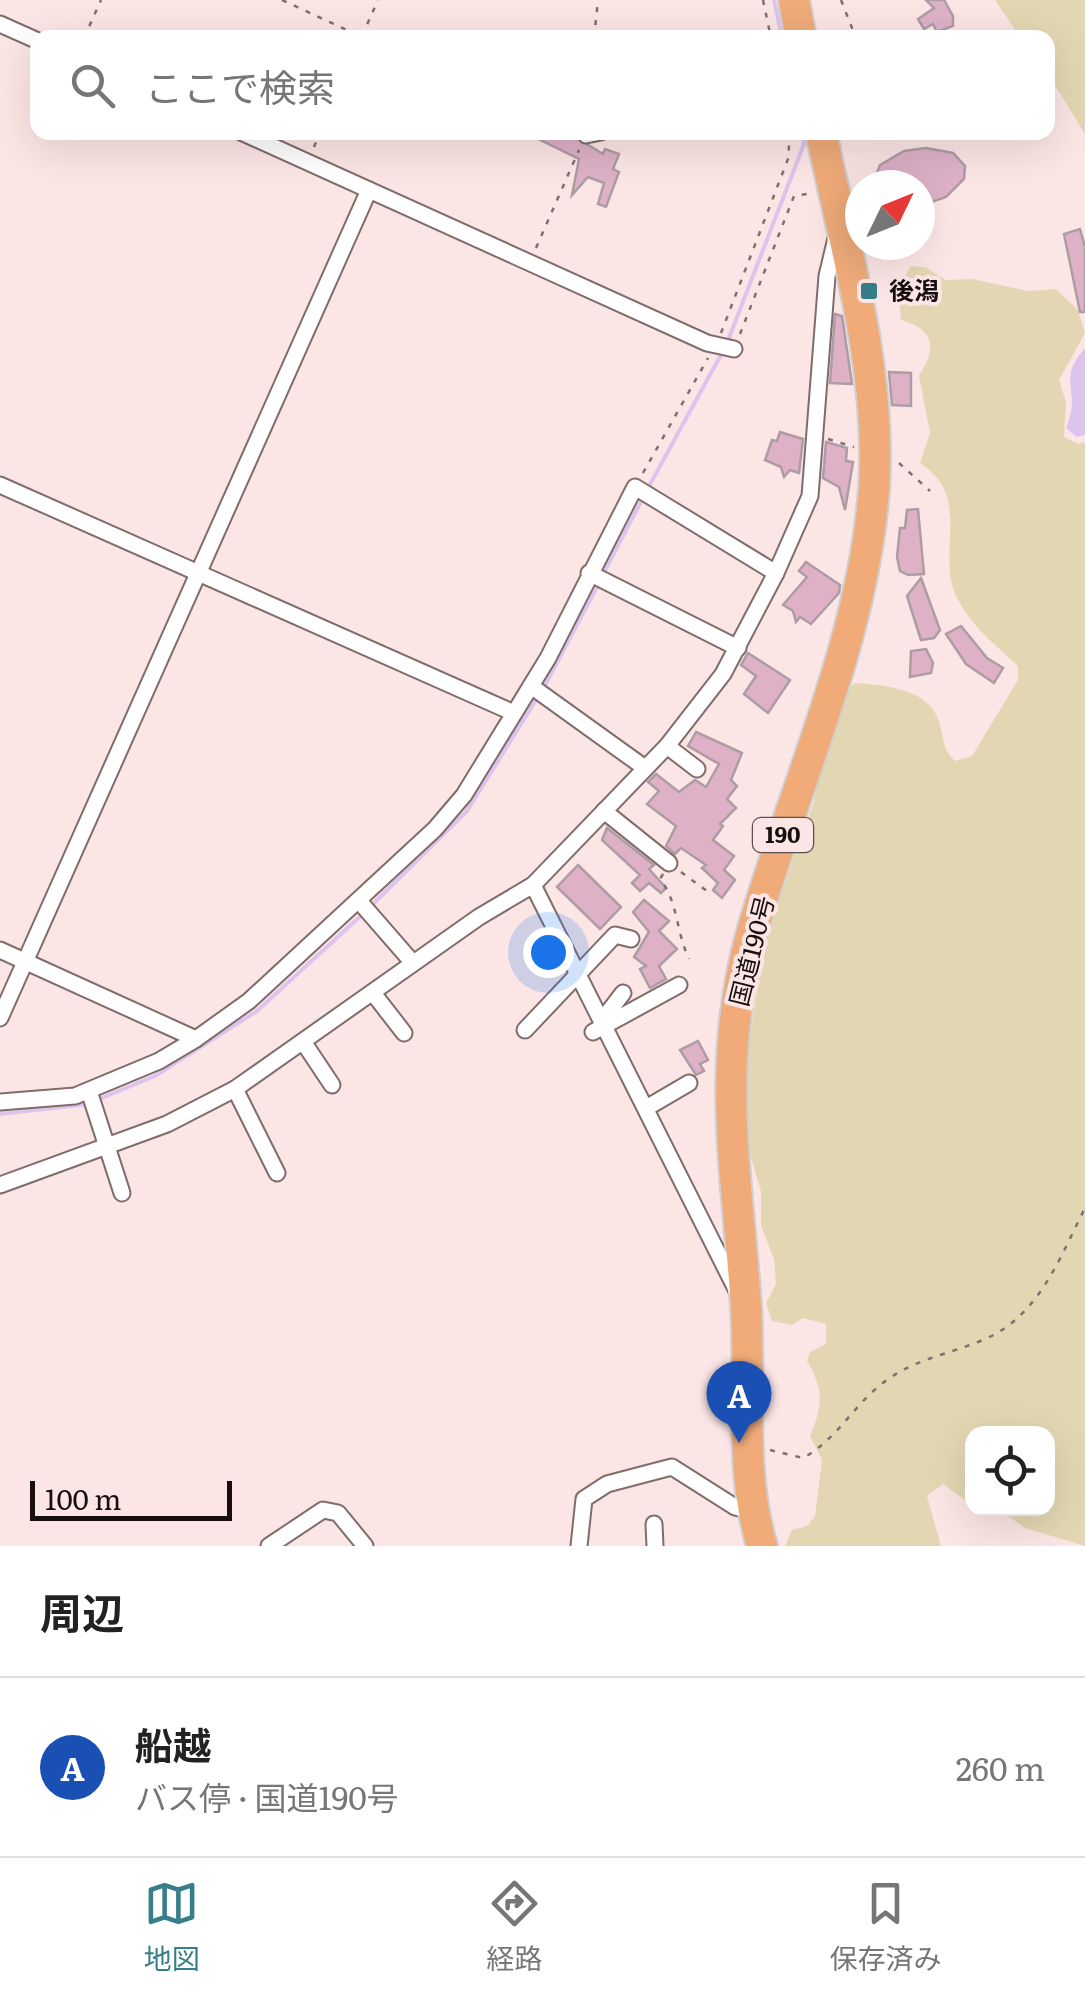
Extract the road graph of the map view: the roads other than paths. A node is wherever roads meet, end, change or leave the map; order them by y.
1 (794, 0) edge
2 (0, 24) edge
3 (800, 30) edge
4 (30, 37) edge
5 (259, 140) edge
6 (823, 140) edge
7 (369, 190) junction
8 (840, 225) junction
9 (734, 349) road end
10 (0, 485) edge
11 (198, 572) junction
12 (776, 573) junction
13 (589, 574) junction
14 (738, 648) junction
15 (531, 686) junction
16 (514, 713) junction
17 (667, 746) junction
18 (645, 768) junction
19 (697, 768) dead end
20 (604, 811) junction
21 (669, 862) road end
22 (533, 886) junction
23 (359, 900) junction
24 (631, 939) dead end
25 (0, 950) edge
26 (25, 962) junction
27 (413, 963) junction
28 (578, 974) junction
29 (679, 985) dead end
30 (374, 993) junction
31 (622, 993) dead end
32 (0, 1018) edge
33 (601, 1025) junction
34 (525, 1030) dead end
35 (404, 1034) dead end
36 (196, 1039) junction
37 (304, 1043) junction
38 (689, 1082) dead end
39 (332, 1086) dead end
40 (235, 1089) junction
41 (89, 1090) junction
42 (0, 1102) edge
43 (648, 1107) junction
44 (108, 1145) junction
45 (277, 1173) dead end
46 (0, 1185) edge
47 (122, 1193) dead end
48 (746, 1308) junction
49 (752, 1511) junction
50 (654, 1524) dead end
51 (269, 1546) edge
52 (366, 1546) edge
53 (580, 1546) edge
54 (655, 1546) edge
55 (762, 1546) edge

1 - 3 highway
2 - 4 street
5 - 7 street
6 - 8 highway, 国道190号 / 190
7 - 9 street
7 - 11 street
8 - 12 street
8 - 48 highway, 国道190号 / 190
10 - 11 street
11 - 16 street
11 - 26 street
12 - 13 street
12 - 14 street
13 - 14 street
13 - 15 street
14 - 17 street
15 - 16 street
15 - 18 street
16 - 23 street
17 - 18 street
17 - 19 street
18 - 20 street
20 - 21 street
20 - 22 street
22 - 27 street
22 - 28 street
23 - 27 street
23 - 36 street
24 - 28 street
25 - 26 street
26 - 32 street
26 - 36 street
27 - 30 street
28 - 33 street
28 - 34 street
29 - 33 street
30 - 35 street
30 - 37 street
31 - 33 street
33 - 43 street
36 - 41 street
37 - 39 street
37 - 40 street
38 - 43 street
40 - 44 street
40 - 45 street
41 - 42 street
41 - 44 street
43 - 48 street
44 - 46 street
44 - 47 street
48 - 49 highway, 国道190号 / 190
49 - 53 street
49 - 55 highway, 国道190号 / 190
50 - 54 street
51 - 52 street

